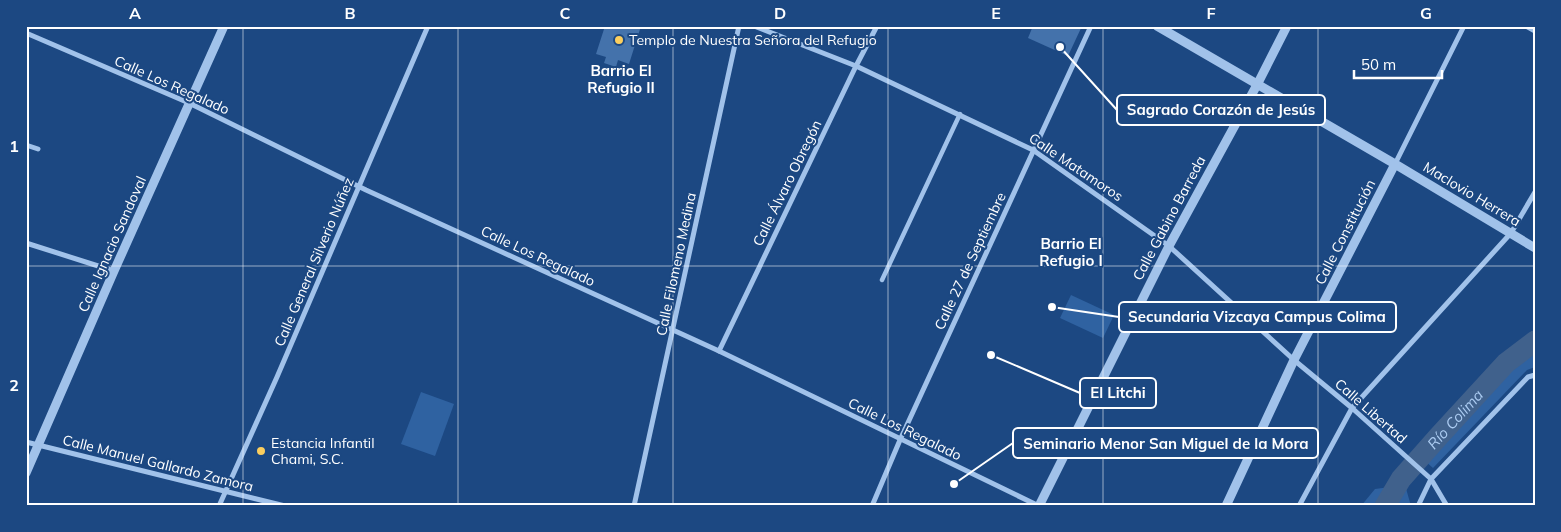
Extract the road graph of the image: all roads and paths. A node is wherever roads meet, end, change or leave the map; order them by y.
1 (224, 26) edge
2 (428, 26) edge
3 (739, 26) edge
4 (754, 26) edge
5 (877, 26) edge
6 (1091, 26) edge
7 (1157, 26) edge
8 (1287, 26) edge
9 (1464, 26) edge
10 (1526, 26) edge
11 (1535, 32) edge
12 (26, 33) edge
13 (856, 66) junction
14 (1258, 83) junction
15 (189, 103) junction
16 (960, 114) junction
17 (26, 145) edge
18 (38, 149) dead end
19 (1033, 150) junction
20 (1395, 164) junction
21 (358, 186) junction
22 (1535, 192) edge
23 (1511, 234) junction
24 (26, 243) edge
25 (1169, 246) junction
26 (1535, 248) edge
27 (114, 271) junction
28 (882, 280) dead end
29 (672, 330) junction
30 (719, 351) junction
31 (1294, 360) junction
32 (1535, 374) edge
33 (1352, 408) junction
34 (900, 440) junction
35 (26, 442) edge
36 (39, 445) junction
37 (26, 473) edge
38 (1431, 479) junction
39 (226, 490) junction
40 (219, 506) edge
41 (285, 506) edge
42 (634, 506) edge
43 (872, 506) edge
44 (1039, 506) edge
45 (1226, 506) edge
46 (1299, 506) edge
47 (1418, 506) edge
48 (1447, 506) edge

1 - 15 street, Calle Ignacio Sandoval
2 - 21 street, Calle General Silverio Núñez
3 - 29 street, Calle Filomeno Medina
4 - 13 street, Calle Matamoros
5 - 13 street, Calle Álvaro Obregón
6 - 19 street, Calle 27 de Septiembre
7 - 14 street, Maclovio Herrera
8 - 14 street, Calle Gabino Barreda
9 - 20 street, Calle Constitución
10 - 11 street
12 - 15 street, Calle Los Regalado
13 - 16 street, Calle Matamoros
13 - 30 street, Calle Álvaro Obregón
14 - 20 street, Maclovio Herrera
14 - 25 street, Calle Gabino Barreda
15 - 21 street, Calle Los Regalado
15 - 27 street, Calle Ignacio Sandoval
16 - 19 street, Calle Matamoros
16 - 28 street
17 - 18 street
19 - 25 street, Calle Matamoros
19 - 34 street, Calle 27 de Septiembre
20 - 23 street, Maclovio Herrera
20 - 31 street, Calle Constitución
21 - 29 street, Calle Los Regalado
21 - 39 street, Calle General Silverio Núñez
22 - 23 street
23 - 26 street, Maclovio Herrera
23 - 33 street
24 - 27 street
25 - 31 street, Calle Matamoros
25 - 44 street, Calle Gabino Barreda
27 - 36 street, Calle Ignacio Sandoval
29 - 30 street, Calle Los Regalado
29 - 42 street, Calle Filomeno Medina
30 - 34 street, Calle Los Regalado
31 - 33 street, Calle Libertad
31 - 45 street, Calle Constitución
32 - 38 street
33 - 38 street, Calle Libertad
33 - 46 street
34 - 43 street, Calle 27 de Septiembre
34 - 44 street, Calle Los Regalado
35 - 36 street, Calle Manuel Gallardo Zamora
36 - 37 street, Calle Ignacio Sandoval
36 - 39 street, Calle Manuel Gallardo Zamora
38 - 47 street
38 - 48 street, Calle Libertad
39 - 40 street, Calle General Silverio Núñez
39 - 41 street, Calle Manuel Gallardo Zamora

